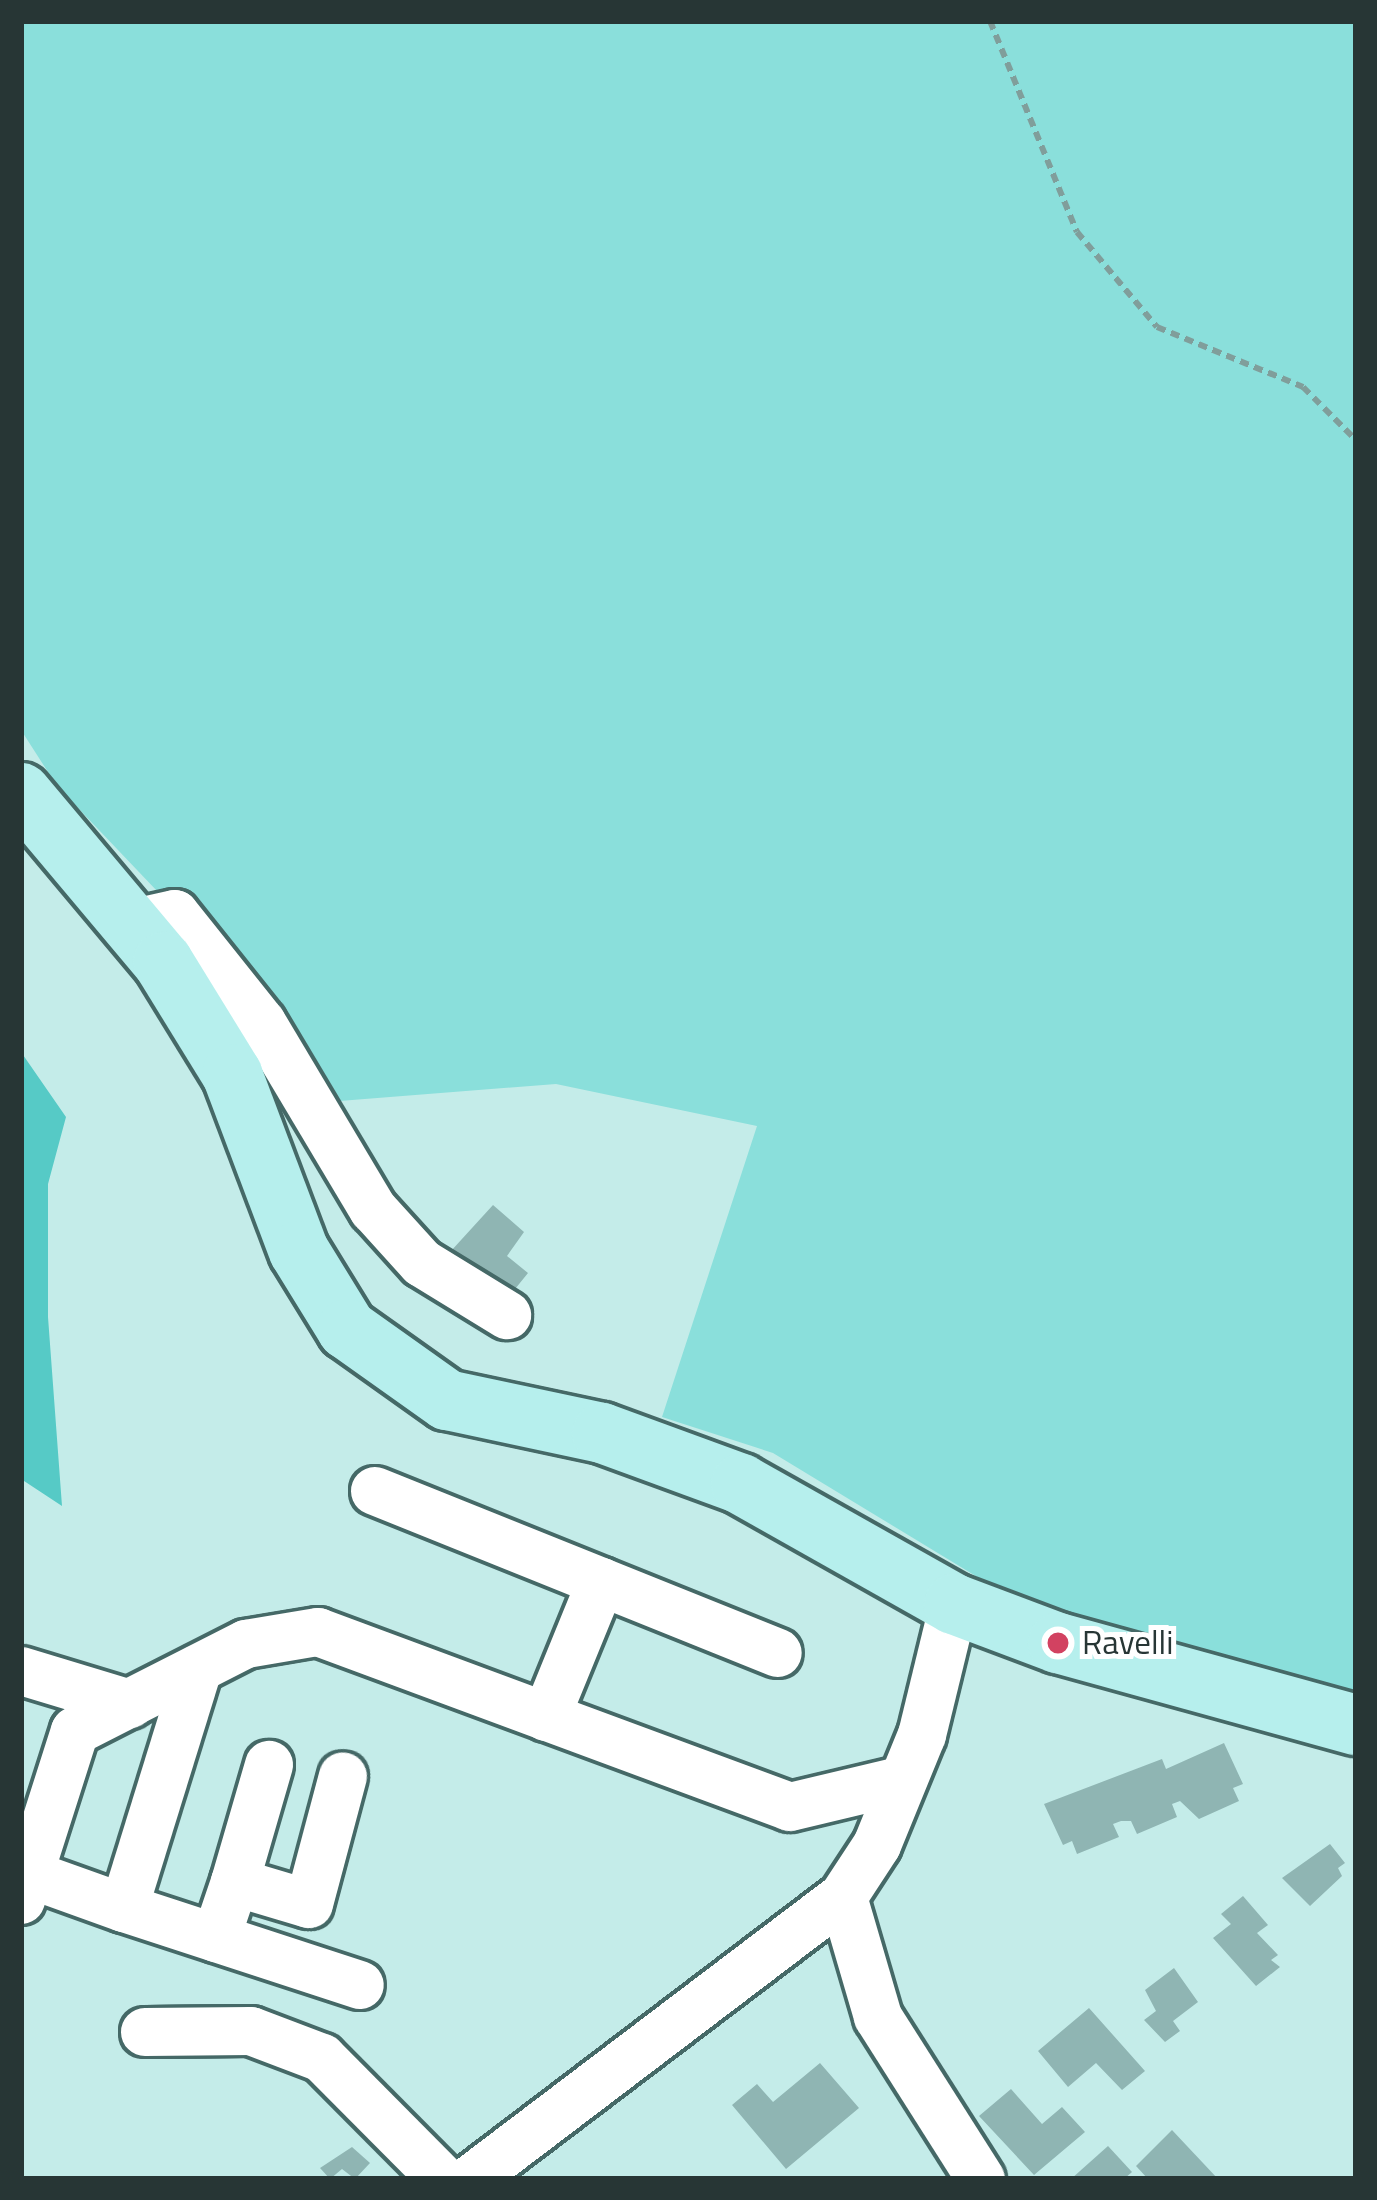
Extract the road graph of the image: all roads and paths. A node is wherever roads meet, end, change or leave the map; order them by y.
1 (990, 21) edge
2 (1356, 440) edge
3 (21, 793) edge
4 (130, 924) junction
5 (507, 1315) dead end
6 (375, 1491) dead end
7 (601, 1582) junction
8 (954, 1604) junction
9 (778, 1653) dead end
10 (198, 1669) junction
11 (21, 1672) edge
12 (130, 1704) junction
13 (546, 1717) junction
14 (1356, 1725) edge
15 (268, 1765) dead end
16 (344, 1776) dead end
17 (899, 1781) junction
18 (235, 1882) junction
19 (25, 1887) edge
20 (842, 1897) junction
21 (124, 1908) junction
22 (216, 1938) junction
23 (360, 1985) dead end
24 (145, 2032) dead end
25 (442, 2179) edge
26 (471, 2179) edge
27 (981, 2179) edge

1 - 2 path
3 - 4 main road
4 - 5 street
4 - 8 main road
6 - 7 street
7 - 9 street
7 - 13 street
8 - 14 main road
8 - 17 street
10 - 12 street
10 - 13 street
10 - 21 street
11 - 12 street
12 - 19 street
13 - 17 street
15 - 18 street
16 - 18 street
17 - 20 street
18 - 22 street
19 - 21 street
20 - 26 street
20 - 27 street
21 - 22 street
22 - 23 street
24 - 25 street

